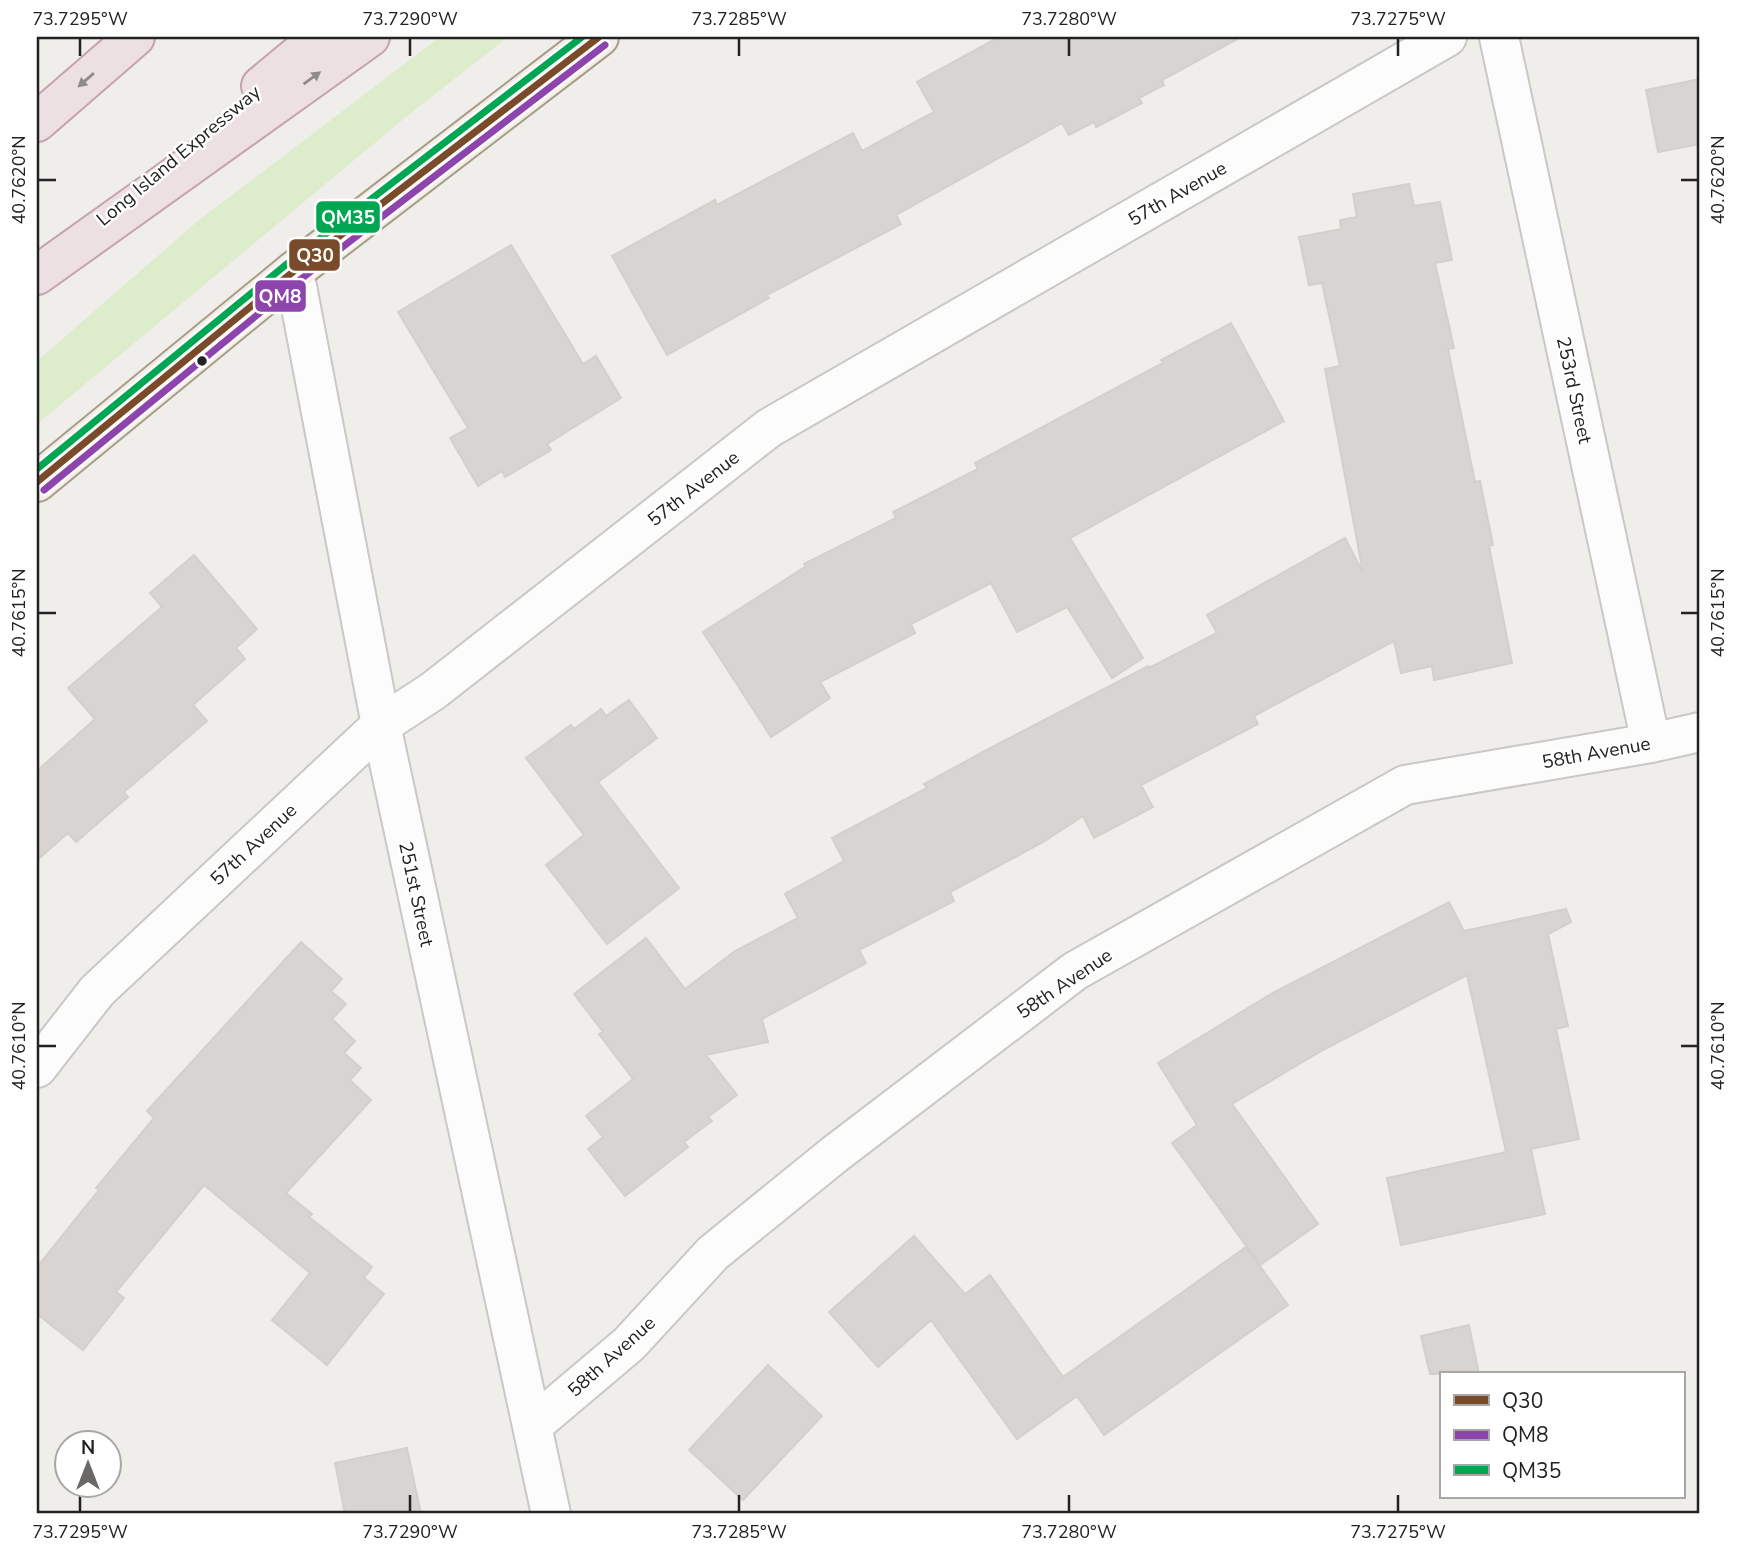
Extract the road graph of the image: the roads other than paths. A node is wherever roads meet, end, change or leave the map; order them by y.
1 (135, 37) edge
2 (320, 37) edge
3 (370, 37) edge
4 (599, 37) edge
5 (1447, 37) edge
6 (1499, 37) edge
7 (37, 122) edge
8 (294, 271) junction
9 (37, 274) edge
10 (37, 482) edge
11 (381, 725) junction
12 (1700, 732) edge
13 (1651, 743) junction
14 (37, 1068) edge
15 (532, 1426) junction
16 (551, 1514) edge

1 -> 7 highway
2 - 9 highway, Long Island Expressway
9 -> 3 highway
4 - 8 main road
5 - 11 street, 57th Avenue
6 - 13 street, 253rd Street
8 - 10 main road
8 - 11 street, 251st Street
11 - 14 street, 57th Avenue
11 - 15 street, 251st Street
12 - 13 street, 58th Avenue
13 - 15 street, 58th Avenue
15 - 16 street, 251st Street

